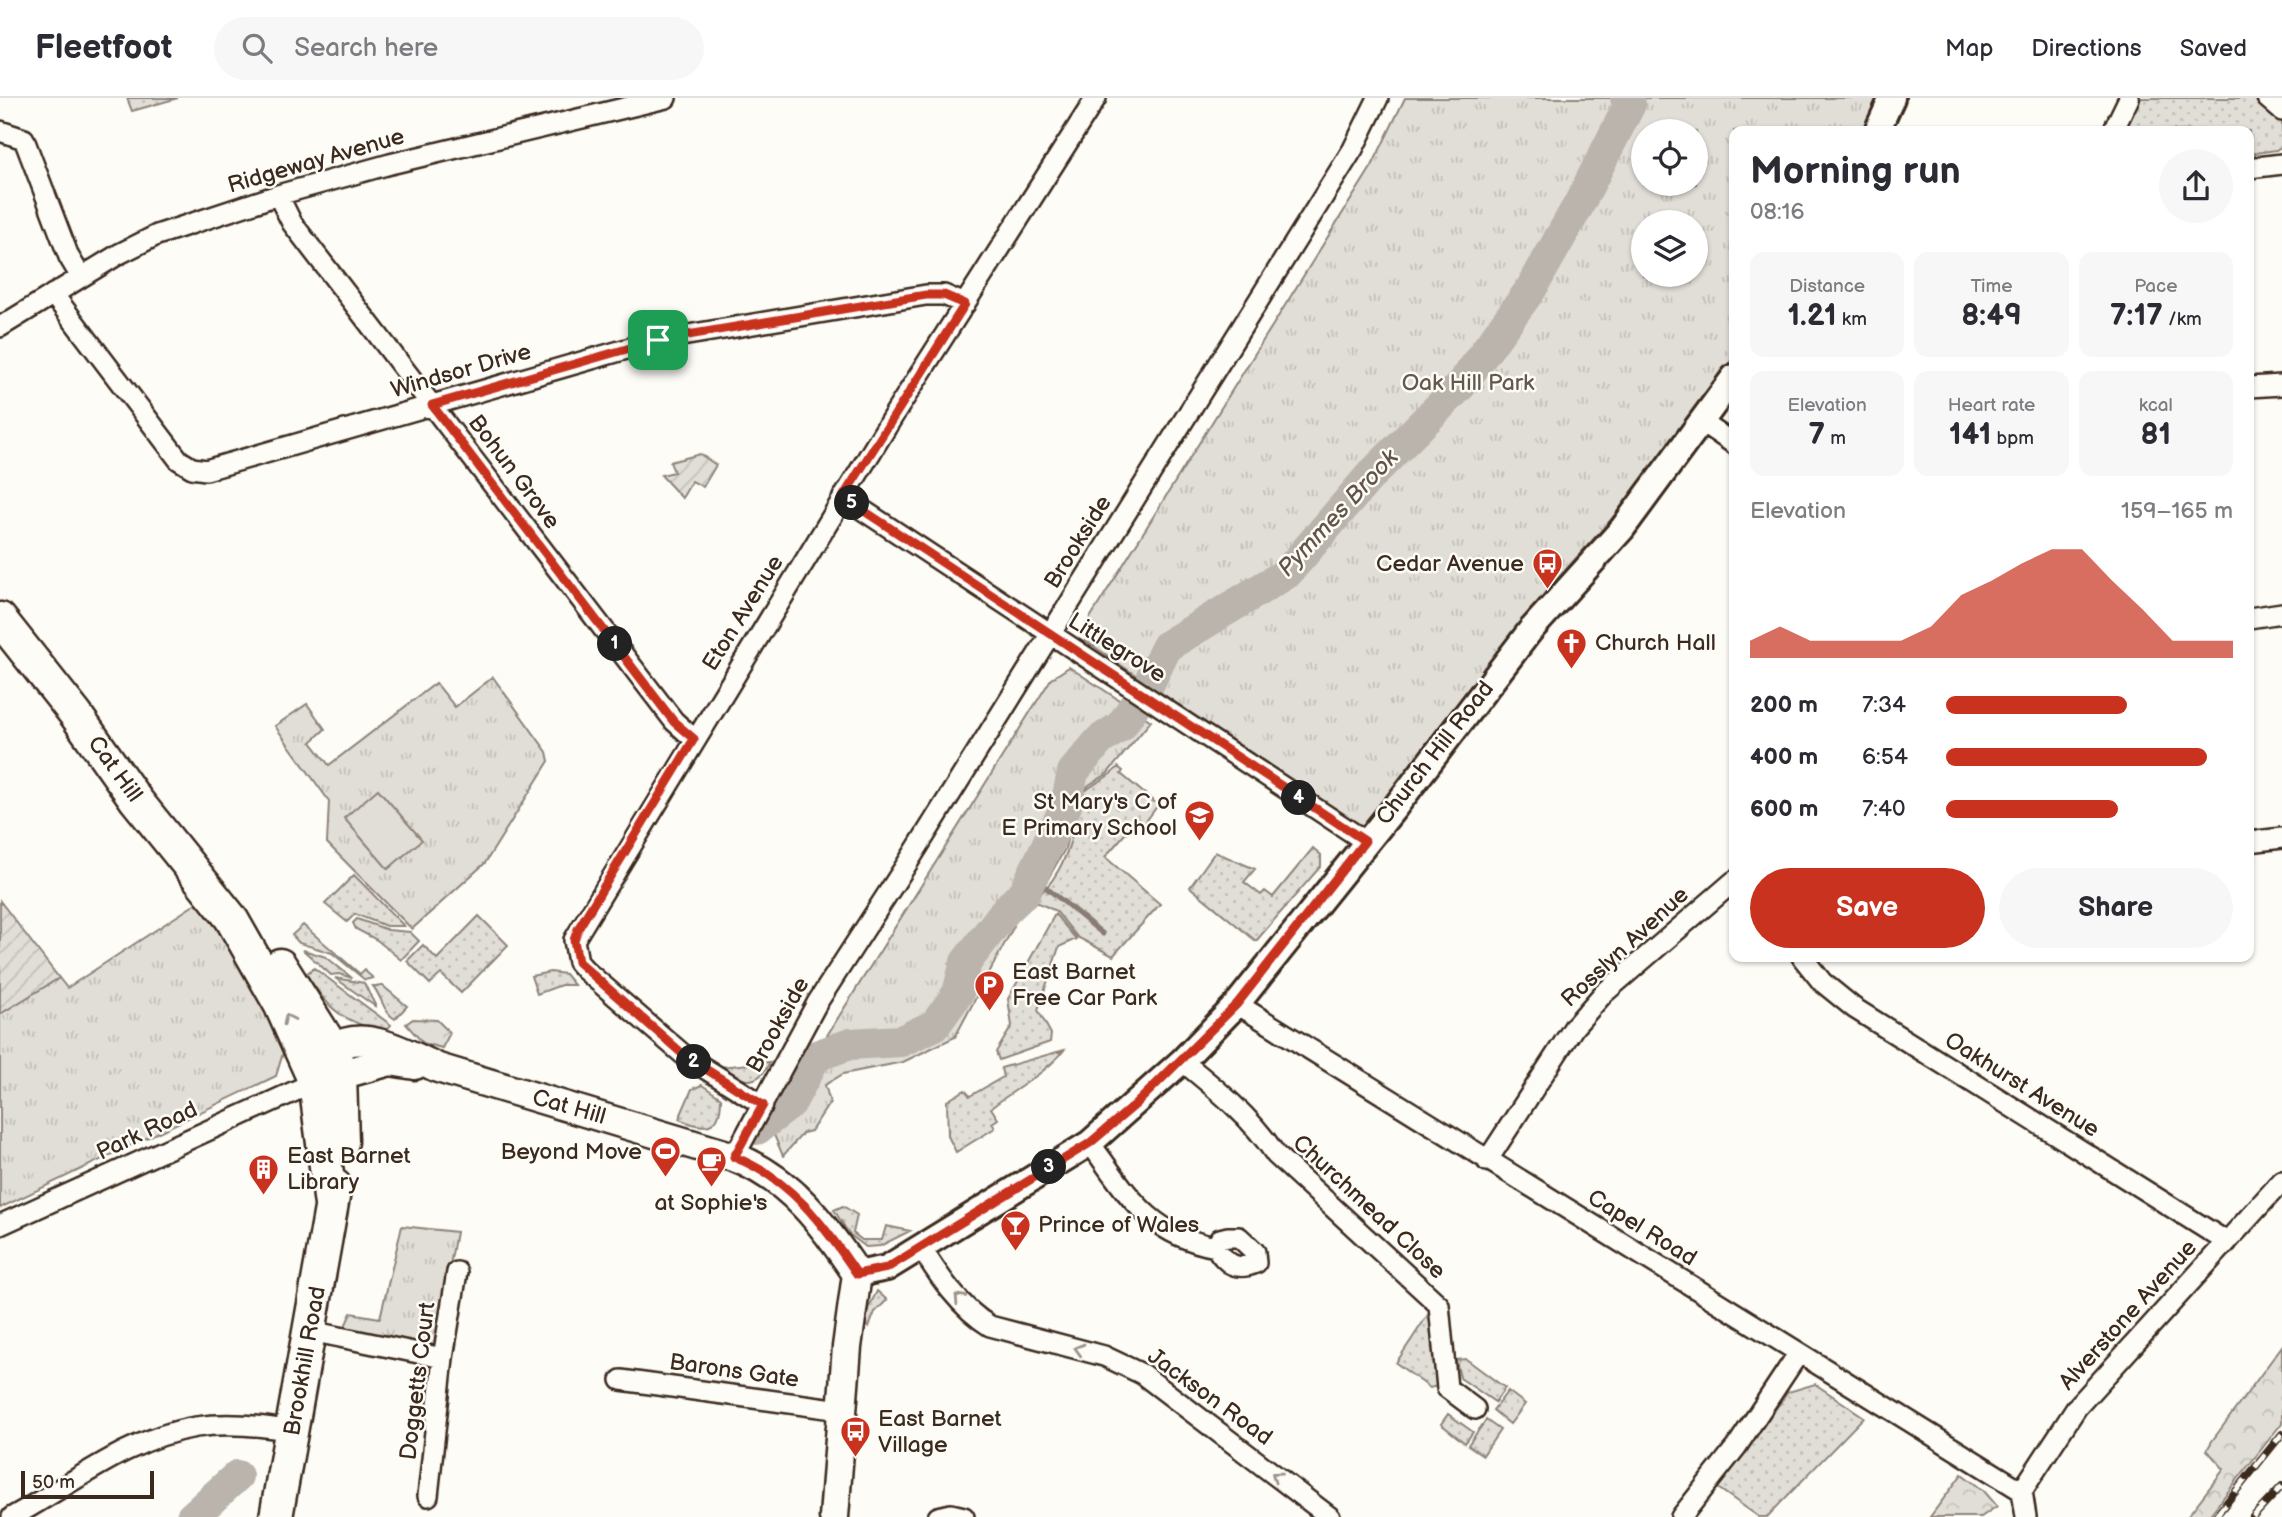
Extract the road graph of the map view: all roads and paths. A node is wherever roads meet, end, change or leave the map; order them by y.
1 (666, 98) edge
2 (1096, 98) edge
3 (1378, 98) edge
4 (1892, 98) edge
5 (2129, 98) edge
6 (2267, 98) edge
7 (2282, 111) edge
8 (1879, 126) edge
9 (2115, 126) edge
10 (0, 131) edge
11 (2282, 164) edge
12 (2254, 167) edge
13 (278, 195) junction
14 (81, 277) junction
15 (53, 295) junction
16 (965, 304) junction
17 (0, 327) edge
18 (1729, 384) edge
19 (2282, 385) edge
20 (2254, 387) edge
21 (432, 405) junction
22 (1703, 423) junction
23 (1729, 441) edge
24 (843, 497) junction
25 (2282, 613) edge
26 (2254, 617) edge
27 (0, 619) edge
28 (1049, 634) junction
29 (694, 739) junction
30 (2282, 838) edge
31 (1365, 841) junction
32 (2254, 841) edge
33 (1729, 885) edge
34 (1806, 962) edge
35 (1237, 1004) junction
36 (1182, 1061) junction
37 (329, 1069) junction
38 (759, 1112) junction
39 (1090, 1143) junction
40 (740, 1148) junction
41 (1487, 1161) junction
42 (2282, 1181) edge
43 (0, 1225) edge
44 (2227, 1242) junction
45 (920, 1246) junction
46 (1216, 1247) dead end
47 (457, 1272) dead end
48 (857, 1274) junction
49 (310, 1331) junction
50 (1798, 1353) junction
51 (443, 1358) junction
52 (621, 1380) dead end
53 (1475, 1409) dead end
54 (841, 1410) junction
55 (293, 1431) junction
56 (2022, 1491) junction
57 (428, 1496) dead end
58 (12, 1517) edge
59 (276, 1517) edge
60 (834, 1517) edge
61 (938, 1517) edge
62 (964, 1517) edge
63 (1330, 1517) edge
64 (1681, 1517) edge
65 (2026, 1517) edge

1 - 13 street, Ridgeway Avenue
2 - 16 street, Eton Avenue
3 - 28 street, Brookside
4 - 8 street
5 - 9 street
6 - 7 street
10 - 14 street
11 - 12 street
13 - 14 street, Ridgeway Avenue
13 - 21 street, Bohun Grove
14 - 15 street, Ridgeway Avenue
15 - 17 street, Ridgeway Avenue
15 - 21 street, Windsor Drive
16 - 21 street, Windsor Drive
16 - 24 street, Eton Avenue
18 - 22 street, Church Hill Road
19 - 20 street
21 - 29 street, Bohun Grove
22 - 23 street
22 - 31 street, Church Hill Road
24 - 28 street, Littlegrove
24 - 29 street, Eton Avenue
25 - 26 street
27 - 37 main road, Cat Hill
28 - 31 street, Littlegrove
28 - 38 street, Brookside
29 - 38 street, Eton Avenue
30 - 32 street
31 - 35 street, Church Hill Road
33 - 41 street, Rosslyn Avenue
34 - 44 street, Oakhurst Avenue
35 - 36 street, Church Hill Road
35 - 41 street, Capel Road
36 - 39 street, Church Hill Road
36 - 53 street, Churchmead Close
37 - 40 main road, Cat Hill
37 - 43 street, Park Road
37 - 49 main road, Brookhill Road
38 - 40 street, Brookside
39 - 45 street, Church Hill Road
39 - 46 street
40 - 48 main road, Cat Hill
41 - 50 street, Capel Road
42 - 44 street, Alverstone Avenue
44 - 56 street, Alverstone Avenue
45 - 48 street, Church Hill Road
63 -> 45 street, Jackson Road
47 - 51 street, Doggetts Court
48 - 54 main road
49 - 51 street
49 - 55 main road, Brookhill Road
50 - 56 street, Capel Road
50 - 64 street
51 - 57 street, Doggetts Court
52 - 54 street, Barons Gate
54 - 60 main road
55 - 58 street
55 - 59 main road, Brookhill Road
56 - 65 street
61 - 62 street

